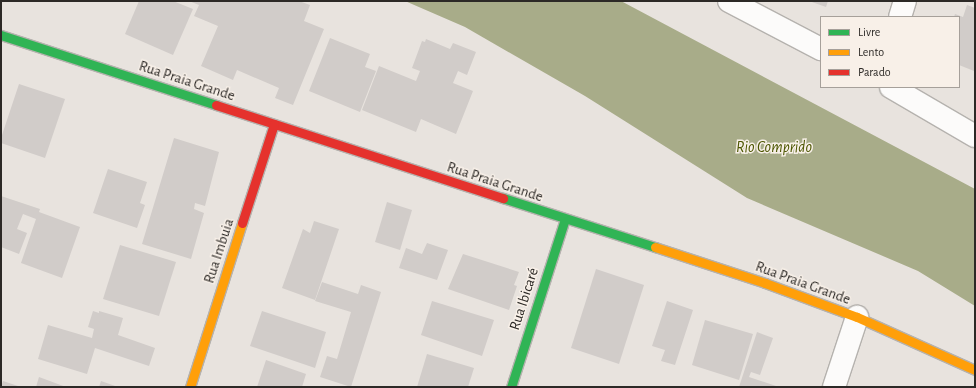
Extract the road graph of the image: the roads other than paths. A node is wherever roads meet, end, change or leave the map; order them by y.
1 (729, 1) edge
2 (905, 1) edge
3 (900, 16) edge
4 (1, 35) edge
5 (820, 48) edge
6 (893, 88) edge
7 (274, 124) junction
8 (975, 136) edge
9 (565, 219) junction
10 (857, 317) junction
11 (975, 370) edge
12 (190, 387) edge
13 (511, 387) edge
14 (834, 387) edge

1 - 5 street
2 - 3 street
4 - 7 street, Rua Praia Grande
6 - 8 street
7 - 9 street, Rua Praia Grande
7 - 12 street, Rua Imbuia
9 - 10 street, Rua Praia Grande
9 - 13 street, Rua Ibicaré
10 - 11 street, Rua Praia Grande
10 - 14 street

